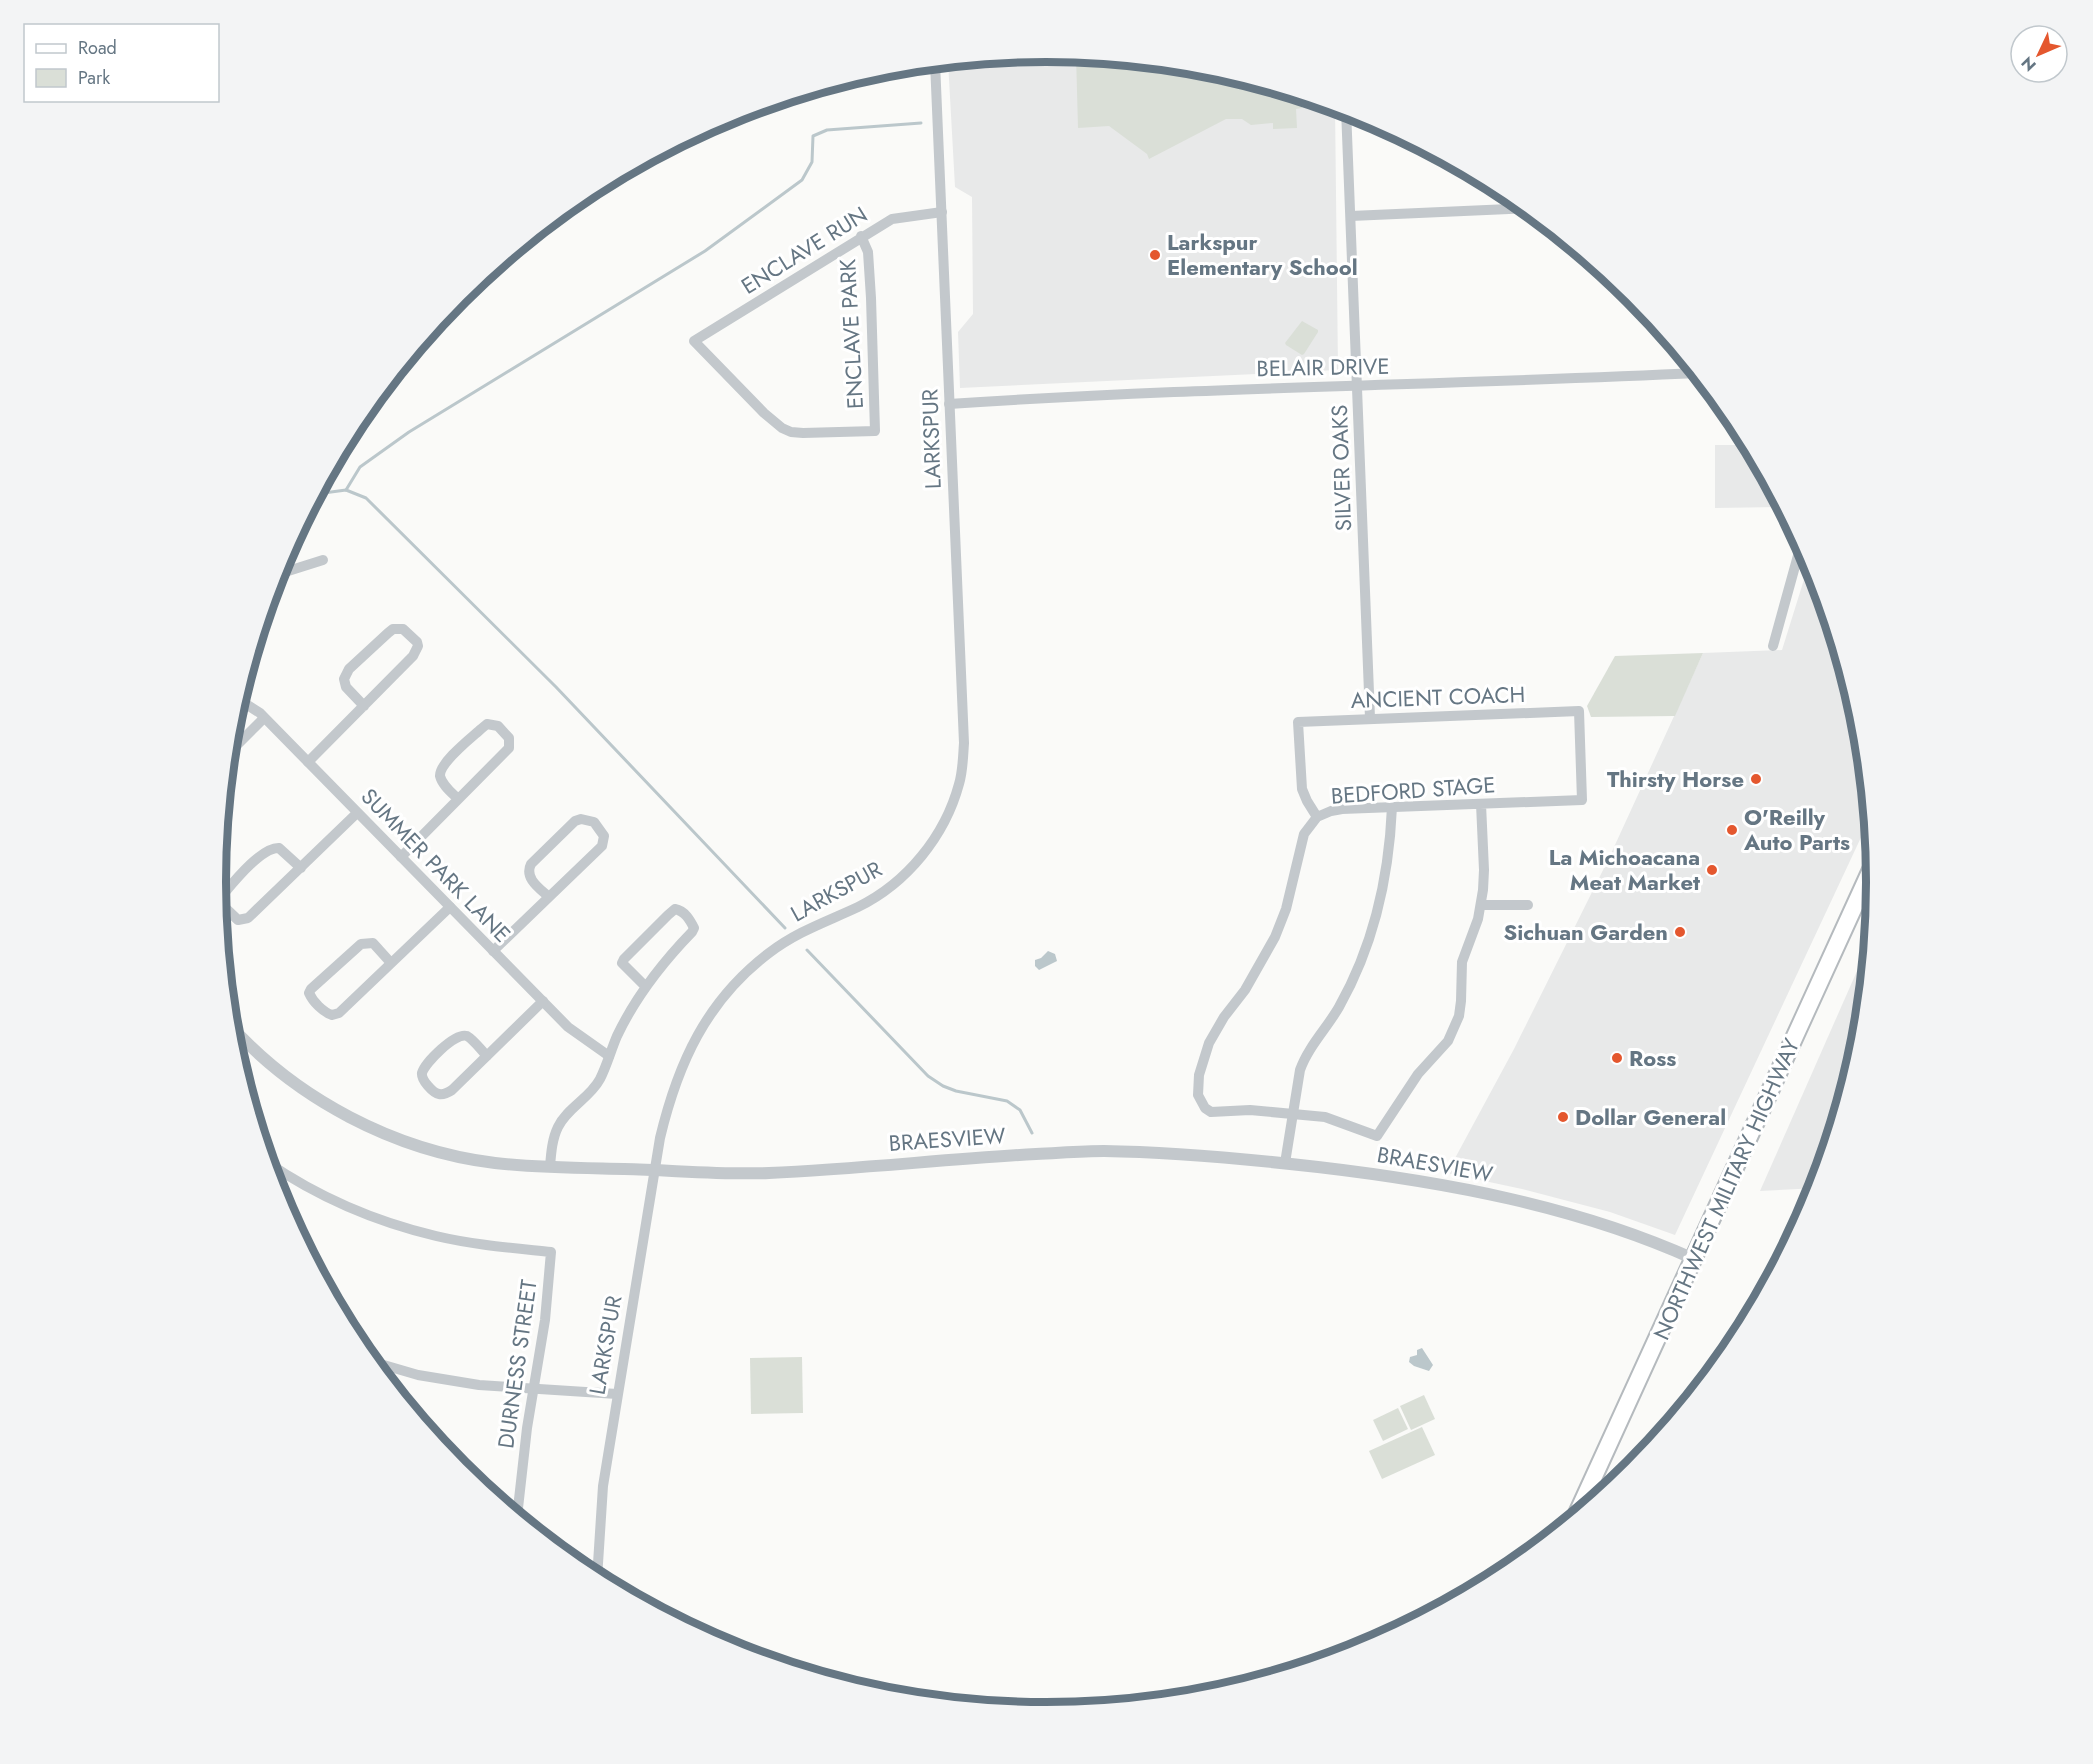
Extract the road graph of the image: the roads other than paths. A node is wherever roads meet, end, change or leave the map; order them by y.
1 (935, 70) edge
2 (1346, 119) edge
3 (1514, 209) edge
4 (942, 212) junction
5 (1351, 216) junction
6 (861, 236) junction
7 (1689, 373) edge
8 (1358, 387) junction
9 (949, 404) junction
10 (875, 431) joint
11 (1798, 554) edge
12 (323, 560) dead end
13 (286, 573) edge
14 (1773, 646) dead end
15 (246, 705) edge
16 (364, 706) junction
17 (264, 718) junction
18 (1370, 718) junction
19 (238, 744) edge
20 (308, 762) junction
21 (458, 799) junction
22 (1582, 800) joint
23 (1481, 804) junction
24 (1392, 807) junction
25 (357, 813) junction
26 (1317, 817) junction
27 (400, 856) junction
28 (301, 868) junction
29 (1867, 879) edge
30 (226, 891) edge
31 (549, 897) junction
32 (1480, 905) junction
33 (1528, 905) dead end
34 (450, 907) junction
35 (227, 910) edge
36 (493, 951) junction
37 (391, 963) junction
38 (645, 986) junction
39 (543, 1001) junction
40 (241, 1034) edge
41 (487, 1056) junction
42 (609, 1056) junction
43 (1294, 1114) junction
44 (1285, 1163) junction
45 (550, 1167) junction
46 (278, 1169) edge
47 (655, 1170) junction
48 (1694, 1259) junction
49 (384, 1365) edge
50 (534, 1388) junction
51 (617, 1394) junction
52 (1582, 1503) edge
53 (517, 1508) edge
54 (598, 1568) edge

1 - 4 street, LARKSPUR
2 - 5 street, SILVER OAKS
3 - 5 street
4 - 6 street, ENCLAVE RUN
4 - 9 street, LARKSPUR
5 - 8 street, SILVER OAKS
6 - 10 street, ENCLAVE PARK
6 - 10 street, ENCLAVE RUN
7 - 8 street, BELAIR DRIVE
8 - 9 street, BELAIR DRIVE
8 - 18 street, SILVER OAKS
9 - 47 street, LARKSPUR
11 - 14 street
12 - 13 street
15 - 17 street, SUMMER PARK LANE
16 - 16 street
16 - 20 street
17 - 19 street
17 - 20 street, SUMMER PARK LANE
18 - 22 street, ANCIENT COACH
18 - 26 street, ANCIENT COACH
20 - 25 street, SUMMER PARK LANE
21 - 21 street
21 - 27 street
22 - 23 street, BEDFORD STAGE
23 - 24 street, BEDFORD STAGE
23 - 32 street
24 - 26 street, BEDFORD STAGE
24 - 43 street
25 - 27 street, SUMMER PARK LANE
25 - 28 street
26 - 43 street, BEDFORD STAGE
27 - 34 street, SUMMER PARK LANE
28 - 30 street
28 - 35 street
29 - 48 main road, NORTHWEST MILITARY HIGHWAY
31 - 31 street
31 - 36 street
32 - 33 street
32 - 43 street
34 - 36 street, SUMMER PARK LANE
34 - 37 street
36 - 39 street, SUMMER PARK LANE
37 - 37 street
38 - 38 street
38 - 42 street
39 - 41 street
39 - 42 street, SUMMER PARK LANE
40 - 45 street, BRAESVIEW
41 - 41 street
42 - 45 street
43 - 44 street
44 - 47 street, BRAESVIEW
44 - 48 street, BRAESVIEW
45 - 47 street, BRAESVIEW
46 - 50 street, DURNESS STREET
47 - 51 street, LARKSPUR
48 - 52 main road, NORTHWEST MILITARY HIGHWAY
49 - 50 street
50 - 51 street
50 - 53 street, DURNESS STREET
51 - 54 street, LARKSPUR

